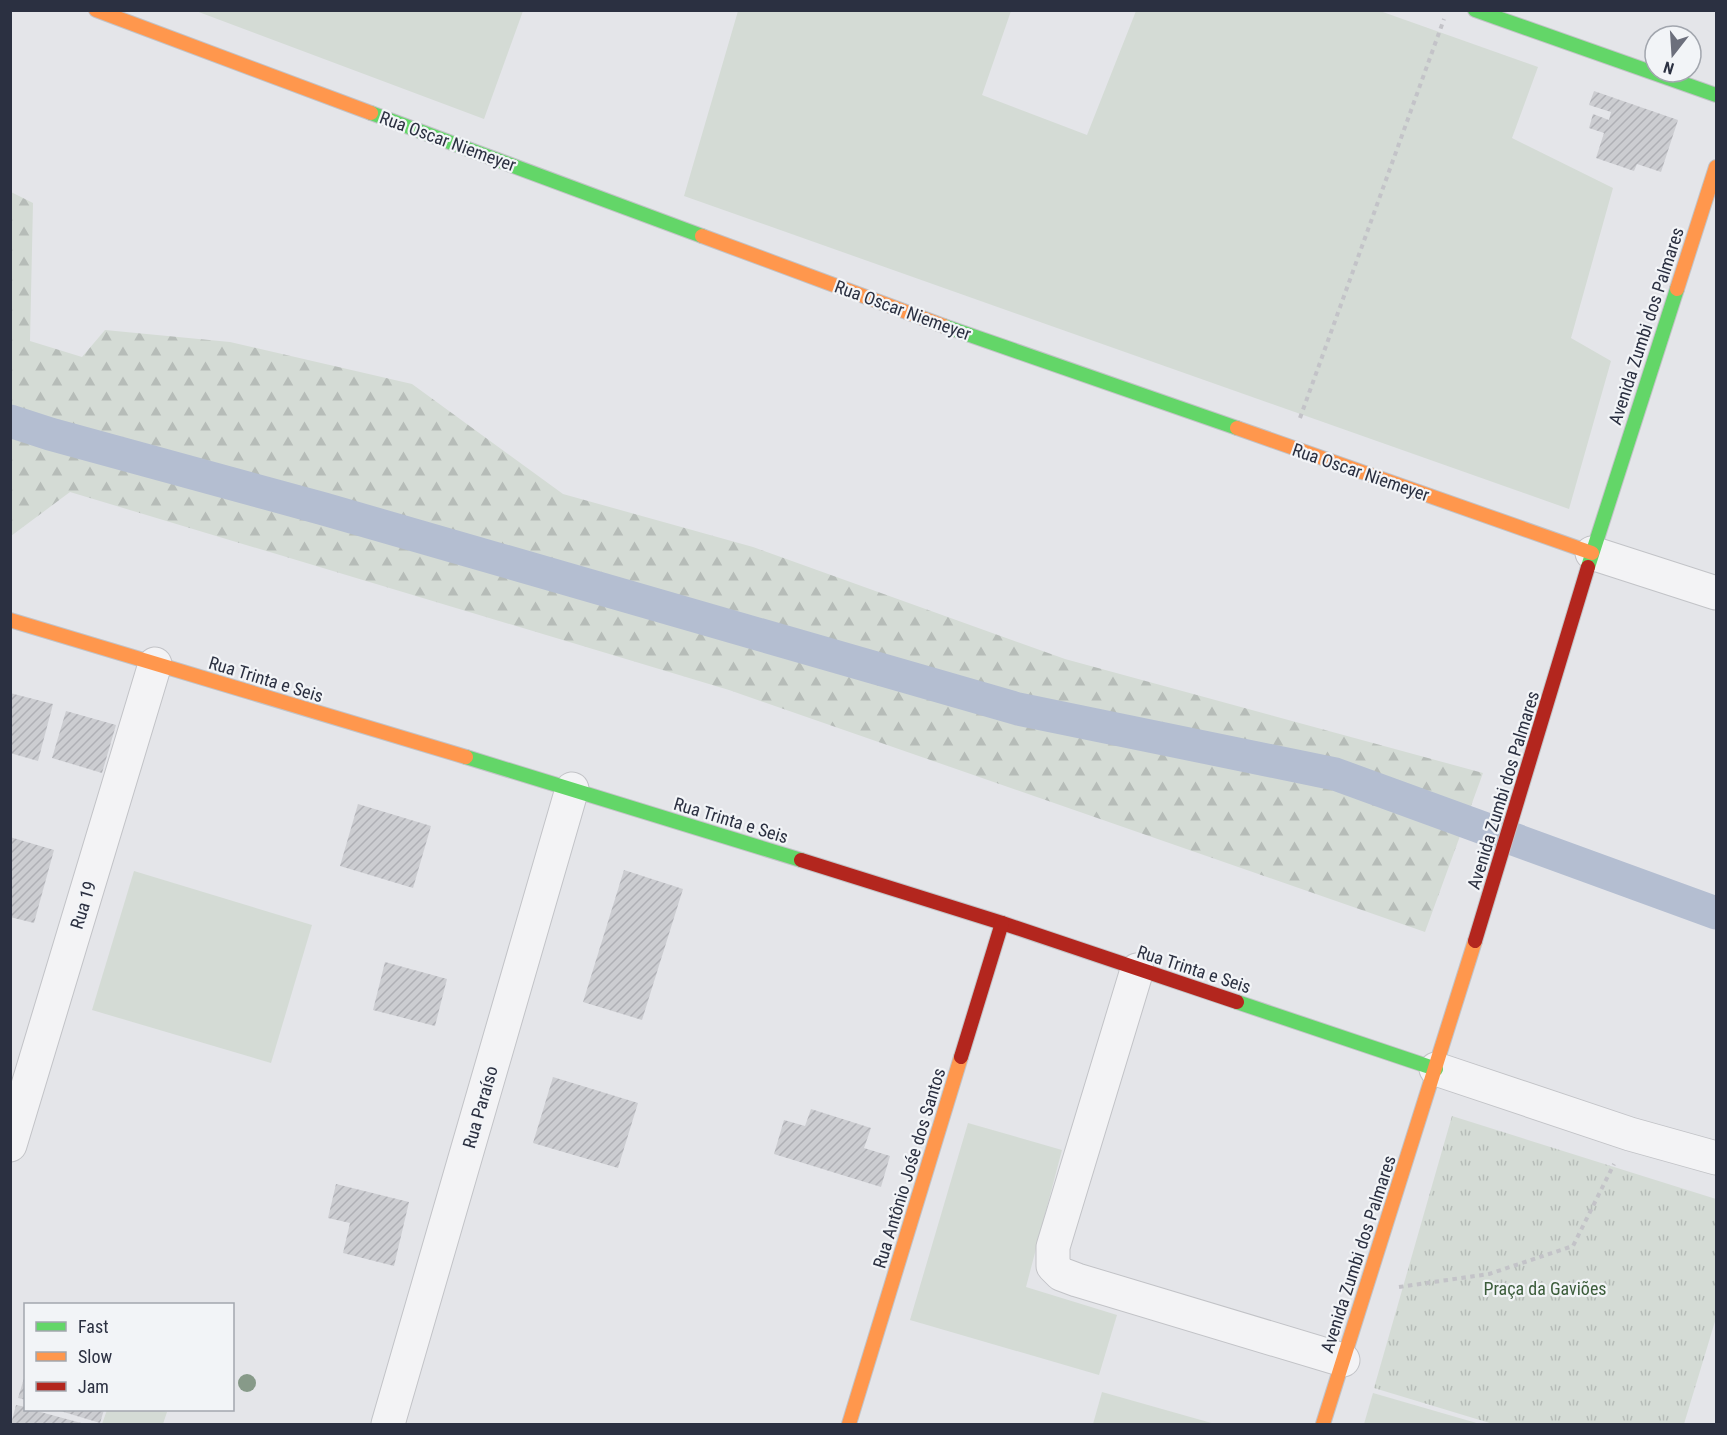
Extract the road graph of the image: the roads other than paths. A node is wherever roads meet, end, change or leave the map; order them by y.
1 (96, 10) edge
2 (1475, 10) edge
3 (1716, 95) edge
4 (1716, 166) edge
5 (1592, 554) junction
6 (1716, 593) edge
7 (10, 620) edge
8 (155, 664) junction
9 (572, 789) junction
10 (1002, 923) junction
11 (1137, 970) junction
12 (1436, 1069) junction
13 (10, 1145) edge
14 (1716, 1158) edge
15 (1343, 1360) junction
16 (388, 1425) edge
17 (849, 1425) edge
18 (1323, 1425) edge

1 - 5 street, Rua Oscar Niemeyer
2 - 3 street
4 - 5 street, Avenida Zumbi dos Palmares
5 - 6 street, Rua Oscar Niemeyer
5 - 12 street, Avenida Zumbi dos Palmares
7 - 8 street, Rua Trinta e Seis
8 - 9 street, Rua Trinta e Seis
8 - 13 street, Rua 19
9 - 10 street, Rua Trinta e Seis
9 - 16 street, Rua Paraíso
10 - 11 street, Rua Trinta e Seis
10 - 17 street, Rua Antônio Jośe dos Santos
11 - 12 street, Rua Trinta e Seis
11 - 15 street
12 - 14 street
12 - 15 street, Avenida Zumbi dos Palmares
15 - 18 street, Avenida Zumbi dos Palmares

